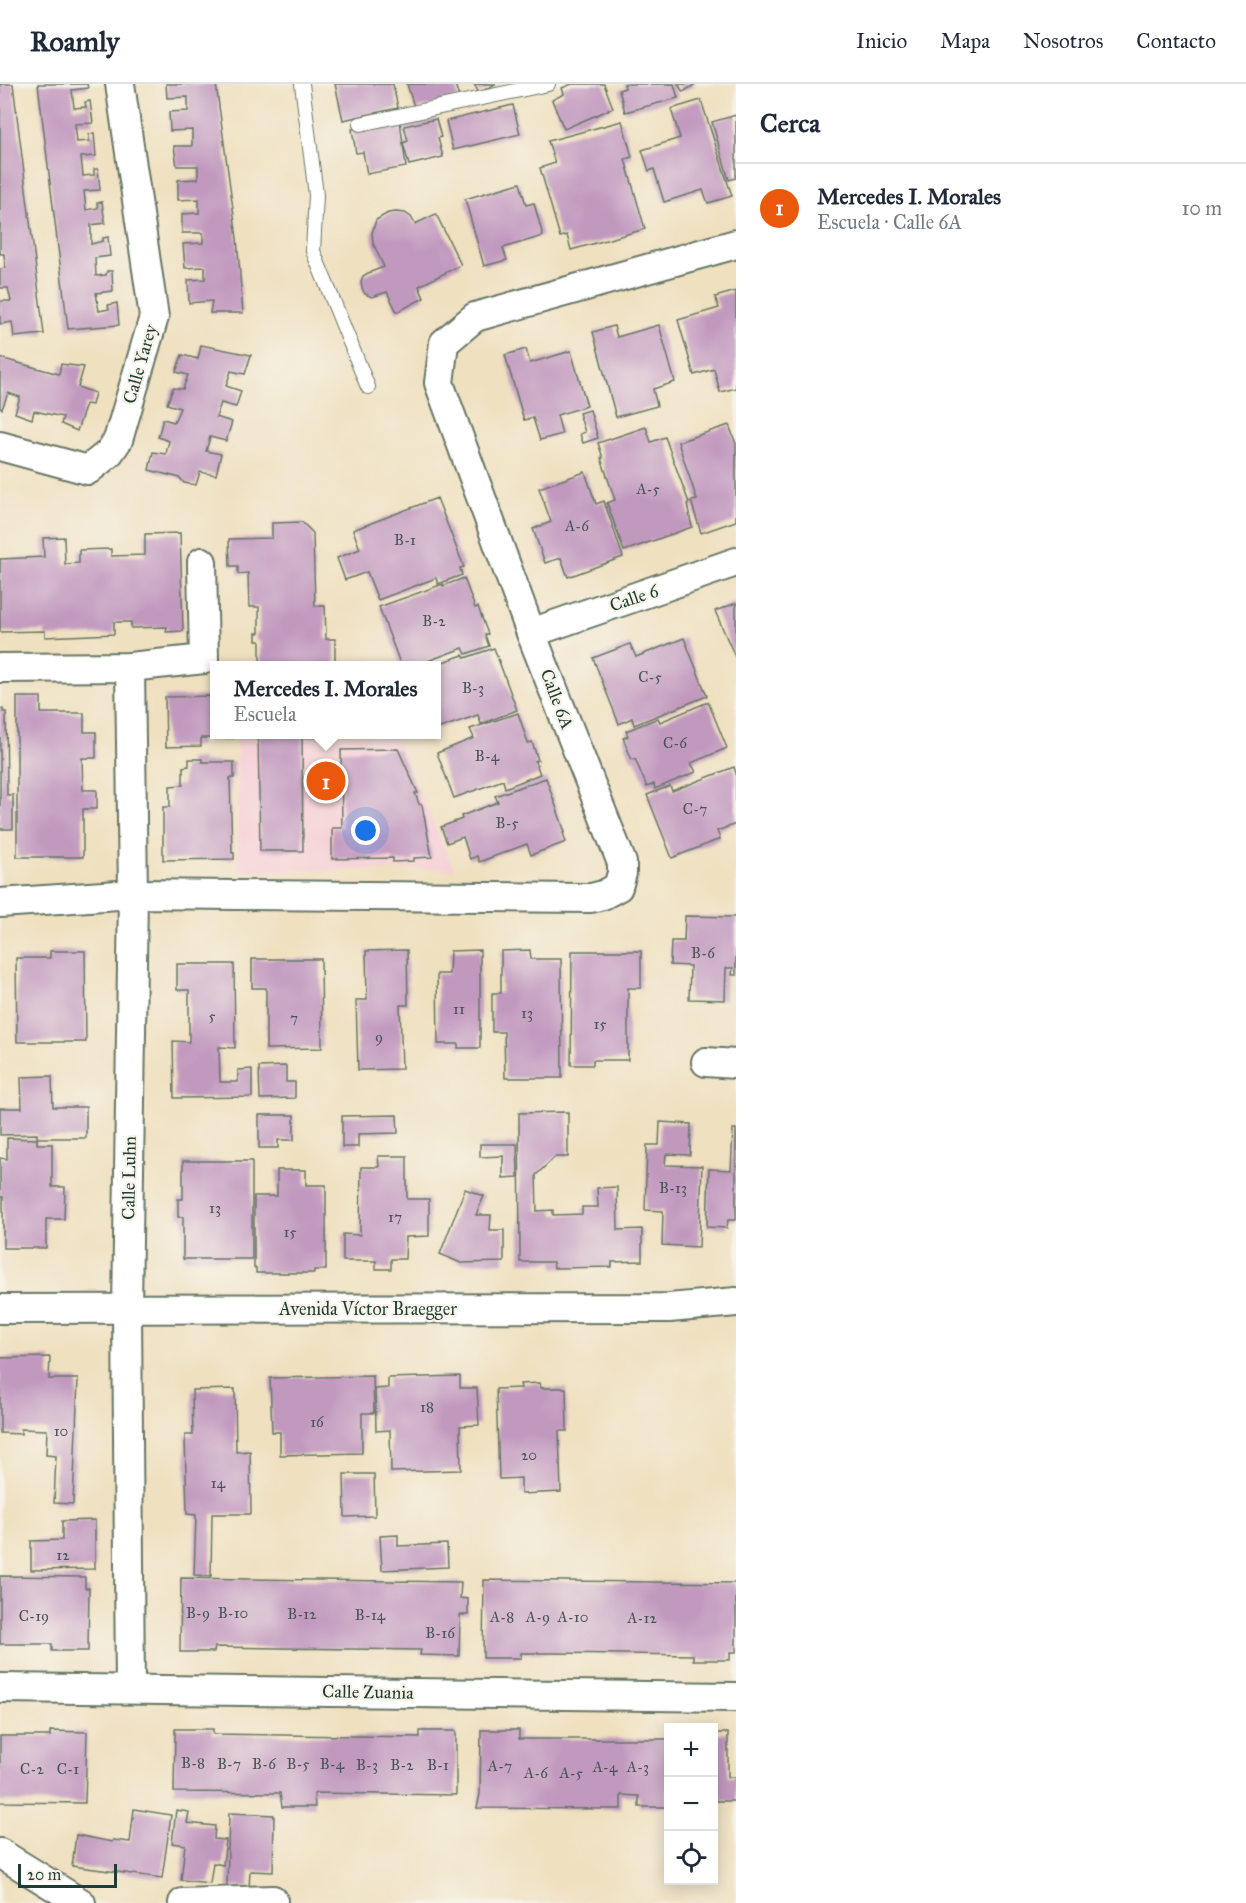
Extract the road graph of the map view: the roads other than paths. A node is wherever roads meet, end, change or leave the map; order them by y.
1 (120, 84) edge
2 (302, 84) edge
3 (548, 84) edge
4 (360, 124) dead end
5 (736, 244) edge
6 (368, 387) dead end
7 (0, 446) edge
8 (202, 562) dead end
9 (736, 562) edge
10 (531, 633) junction
11 (130, 666) junction
12 (0, 668) edge
13 (133, 894) junction
14 (0, 903) edge
15 (706, 1062) dead end
16 (736, 1064) edge
17 (736, 1302) edge
18 (0, 1310) edge
19 (127, 1310) junction
20 (0, 1688) edge
21 (129, 1689) junction
22 (736, 1697) edge
23 (0, 1853) edge
24 (273, 1900) dead end
25 (81, 1903) edge
26 (183, 1903) edge

1 - 7 street, Calle Yarey
2 - 6 lane
3 - 4 lane
5 - 10 street, Calle 6A
8 - 11 street
9 - 10 street, Calle 6
10 - 13 street, Calle 6A
11 - 12 street
11 - 13 street, Calle Luhn
13 - 14 street
13 - 19 street, Calle Luhn
15 - 16 street
17 - 19 street, Avenida Víctor Braegger
18 - 19 street, Avenida Víctor Braegger
19 - 21 street, Calle Luhn
20 - 21 street, Calle Zuania
21 - 22 street, Calle Zuania
23 - 25 street
24 - 26 street

